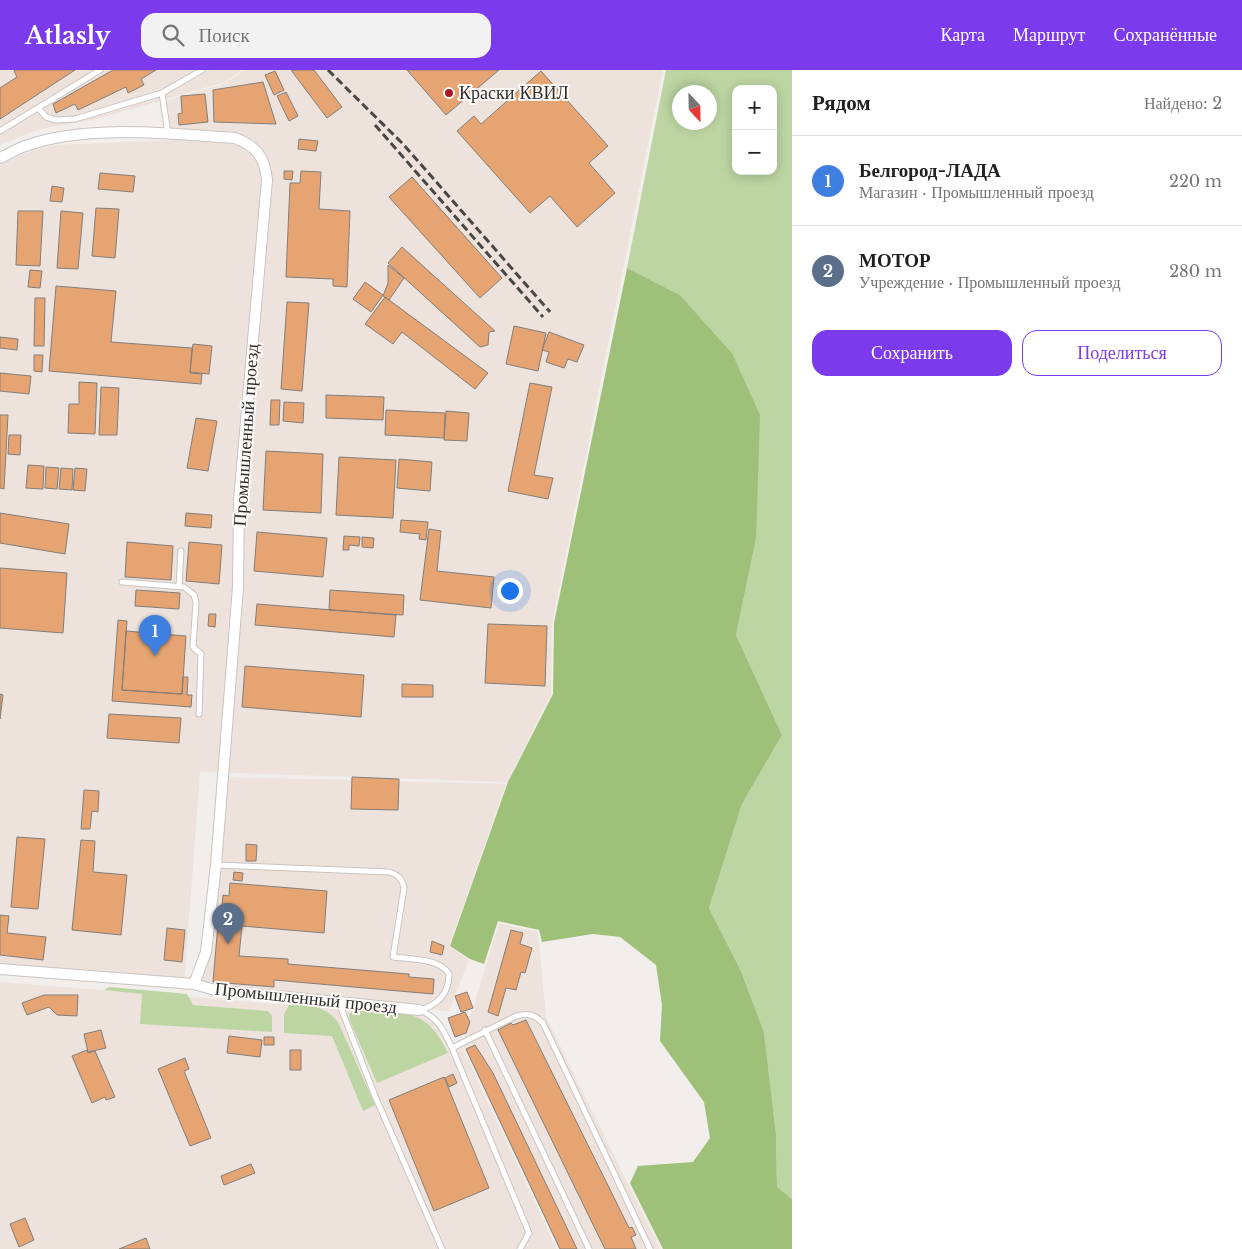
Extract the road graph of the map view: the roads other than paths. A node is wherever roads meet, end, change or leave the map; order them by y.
1 (100, 70) edge
2 (202, 70) edge
3 (162, 94) junction
4 (38, 108) junction
5 (0, 131) edge
6 (168, 134) junction
7 (0, 158) edge
8 (181, 551) dead end
9 (122, 582) dead end
10 (179, 586) junction
11 (199, 714) dead end
12 (216, 865) junction
13 (0, 969) edge
14 (194, 984) junction
15 (338, 1001) junction
16 (418, 1010) junction
17 (485, 1030) junction
18 (452, 1048) junction
19 (442, 1249) edge
20 (520, 1249) edge
21 (589, 1249) edge
22 (650, 1249) edge

1 - 4 lane
2 - 3 lane
3 - 4 lane
3 - 6 lane
4 - 5 lane
6 - 7 street, Промышленный проезд
6 - 12 street, Промышленный проезд
8 - 10 lane
9 - 10 lane
10 - 11 lane
12 - 14 street, Промышленный проезд
12 - 16 lane
13 - 14 street, Промышленный проезд
14 - 15 street, Промышленный проезд
15 - 16 street, Промышленный проезд
15 - 19 lane
16 - 18 lane
17 - 18 lane
17 - 21 lane
17 - 22 lane
18 - 20 lane

